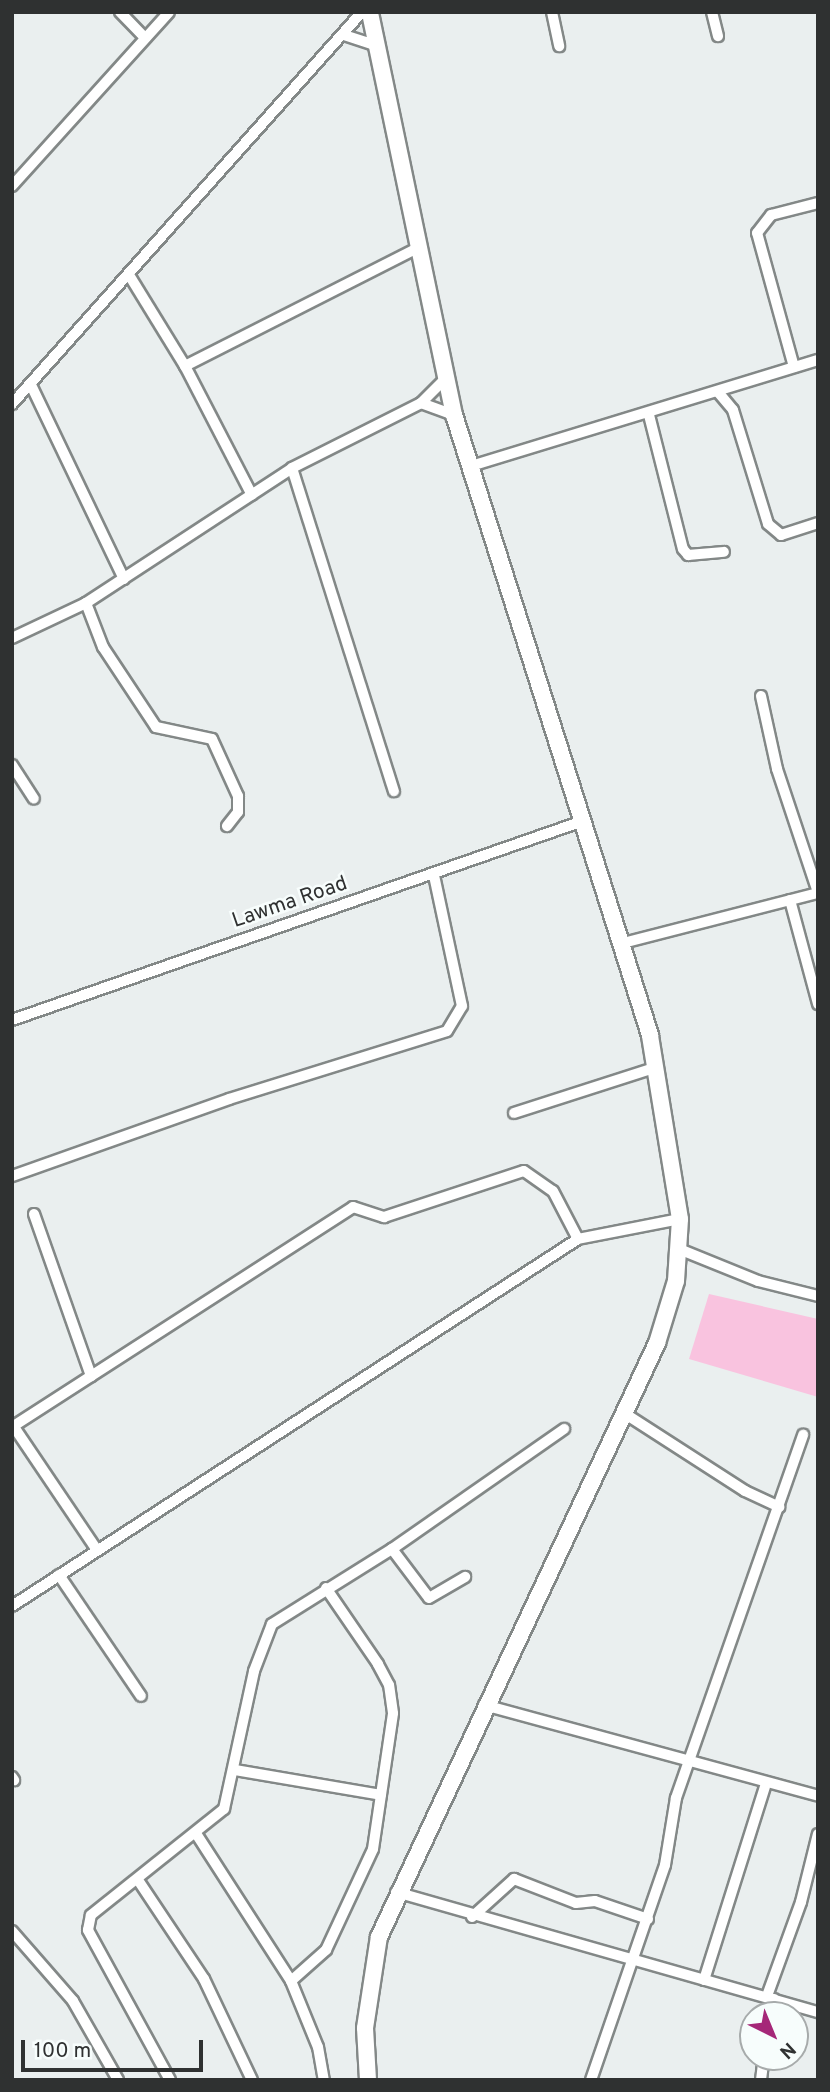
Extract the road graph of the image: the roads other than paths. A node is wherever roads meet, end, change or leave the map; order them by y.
1 (120, 12) edge
2 (169, 12) edge
3 (362, 12) edge
4 (370, 12) edge
5 (552, 12) edge
6 (712, 12) edge
7 (344, 35) junction
8 (718, 36) dead end
9 (145, 38) junction
10 (378, 46) junction
11 (559, 46) dead end
12 (12, 186) edge
13 (818, 203) edge
14 (418, 248) junction
15 (129, 275) junction
16 (818, 360) edge
17 (185, 366) junction
18 (794, 367) junction
19 (446, 379) junction
20 (31, 385) junction
21 (718, 392) junction
22 (421, 402) junction
23 (12, 404) edge
24 (454, 415) junction
25 (649, 415) junction
26 (471, 466) junction
27 (292, 468) junction
28 (252, 495) junction
29 (818, 523) edge
30 (724, 552) dead end
31 (124, 579) junction
32 (86, 603) junction
33 (12, 638) edge
34 (761, 696) dead end
35 (12, 765) edge
36 (394, 791) dead end
37 (34, 799) dead end
38 (580, 822) junction
39 (227, 826) dead end
40 (434, 875) junction
41 (818, 892) edge
42 (790, 900) junction
43 (623, 943) junction
44 (818, 1004) edge
45 (12, 1020) edge
46 (654, 1068) junction
47 (514, 1113) dead end
48 (12, 1176) edge
49 (34, 1214) dead end
50 (680, 1219) junction
51 (578, 1239) junction
52 (679, 1249) junction
53 (818, 1296) edge
54 (91, 1376) junction
55 (624, 1413) junction
56 (13, 1427) edge
57 (564, 1429) dead end
58 (803, 1435) dead end
59 (779, 1507) junction
60 (392, 1549) junction
61 (97, 1550) junction
62 (59, 1575) junction
63 (465, 1577) dead end
64 (327, 1588) junction
65 (12, 1606) edge
66 (141, 1696) dead end
67 (484, 1705) junction
68 (690, 1763) junction
69 (235, 1770) junction
70 (765, 1786) junction
71 (381, 1795) junction
72 (818, 1796) edge
73 (818, 1834) edge
74 (197, 1835) junction
75 (138, 1880) junction
76 (396, 1892) junction
77 (472, 1917) junction
78 (648, 1919) junction
79 (12, 1931) edge
80 (632, 1963) junction
81 (704, 1980) junction
82 (291, 1981) junction
83 (771, 1998) junction
84 (772, 2001) edge
85 (818, 2012) edge
86 (118, 2080) edge
87 (170, 2080) edge
88 (252, 2080) edge
89 (324, 2080) edge
90 (368, 2080) edge
91 (591, 2080) edge

1 - 9 street
2 - 9 street
3 - 7 street
4 - 10 main road
5 - 11 street
6 - 8 street
7 - 10 street
7 - 15 street
9 - 12 street
10 - 14 main road
13 - 18 street
14 - 17 street
14 - 19 main road
15 - 17 street
15 - 20 street
16 - 18 street
17 - 28 street
18 - 21 street
19 - 22 street
19 - 24 main road
20 - 23 street
20 - 31 street
21 - 25 street
21 - 29 street
22 - 24 street
22 - 27 street
24 - 26 main road
25 - 26 street
25 - 30 street
26 - 38 main road
27 - 28 street
27 - 36 street
28 - 31 street
31 - 32 street
32 - 33 street
32 - 39 street
34 - 41 street
35 - 37 street
38 - 40 street, Lawma Road
38 - 43 main road
40 - 45 street, Lawma Road
40 - 48 street
41 - 42 street
42 - 43 street
42 - 44 street
43 - 46 main road
46 - 47 street
46 - 50 main road
49 - 54 street
50 - 51 street
50 - 52 main road
51 - 54 street
51 - 61 street
52 - 53 street
52 - 55 main road
54 - 56 street
55 - 59 street
55 - 67 main road
56 - 61 street
57 - 60 street
58 - 59 street
59 - 68 street
60 - 63 street
60 - 64 street
61 - 62 street
62 - 65 street
62 - 66 street
64 - 69 street
64 - 71 street
67 - 68 street
67 - 76 main road
68 - 70 street
68 - 78 street
69 - 71 street
69 - 74 street
70 - 72 street
70 - 81 street
71 - 82 street
73 - 83 street
74 - 75 street
74 - 82 street
75 - 87 street
75 - 88 street
76 - 77 street
76 - 90 main road
77 - 78 street
77 - 80 street
78 - 80 street
79 - 86 street
80 - 81 street
80 - 91 street
81 - 83 street
82 - 89 street
83 - 84 street
83 - 85 street

